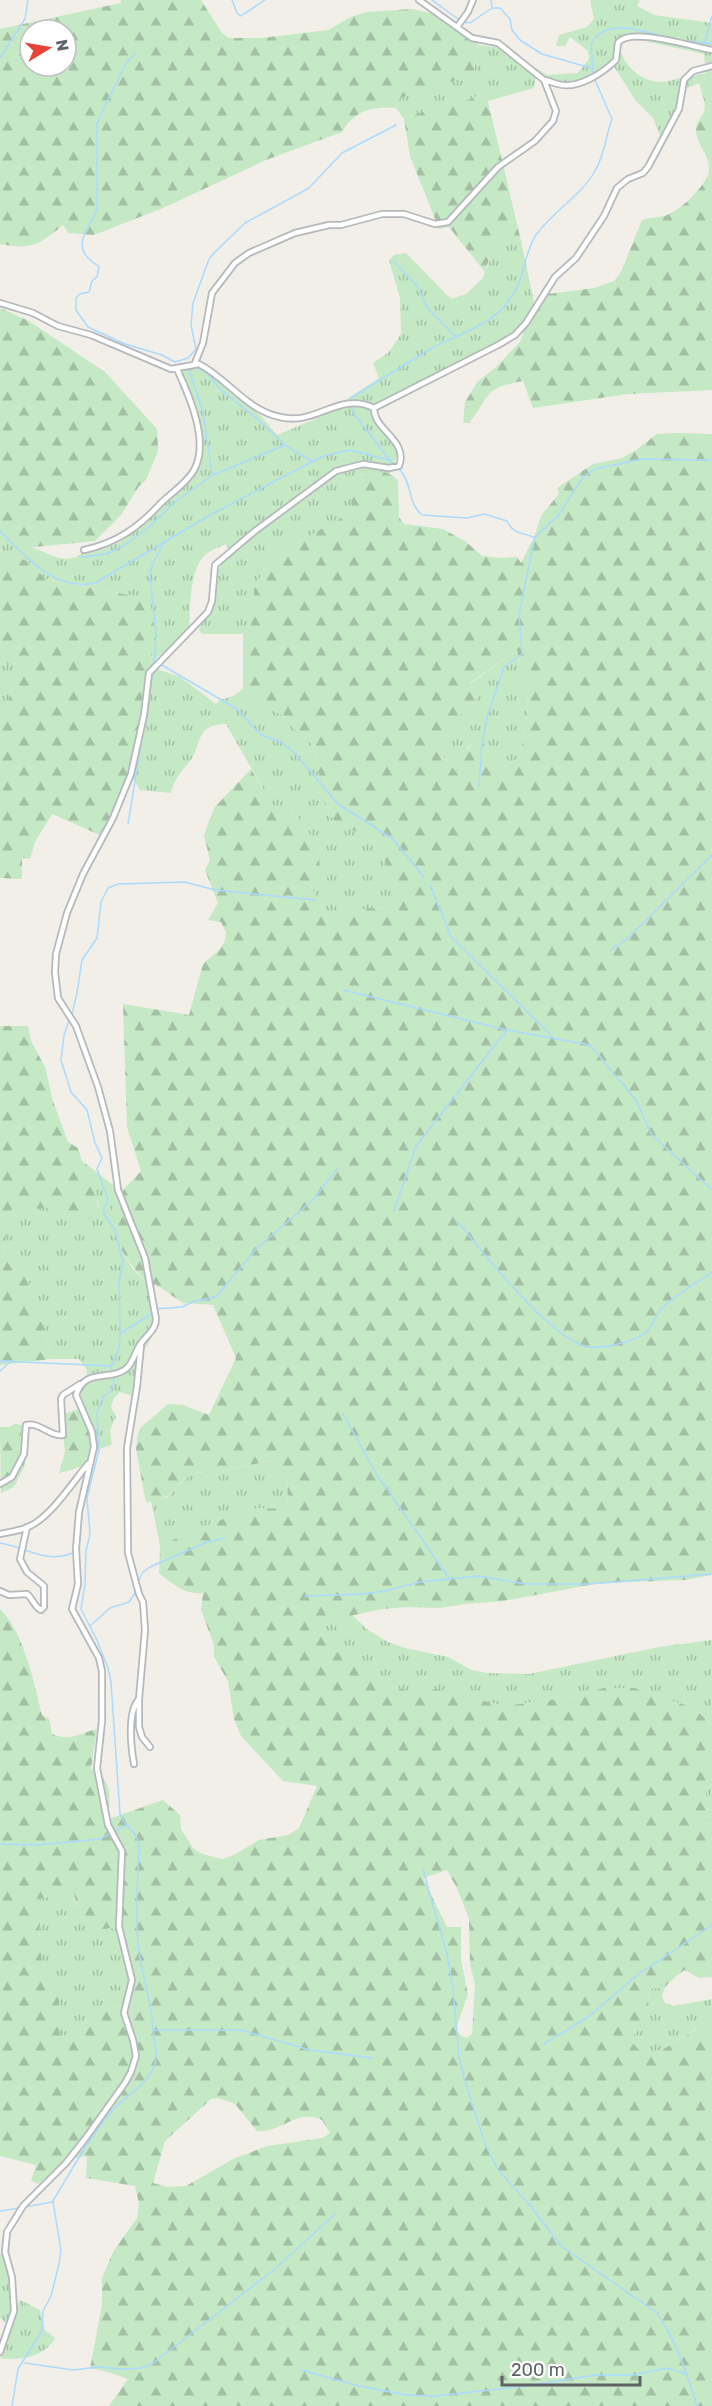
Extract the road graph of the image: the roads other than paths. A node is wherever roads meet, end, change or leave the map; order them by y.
1 (419, 0) edge
2 (472, 0) edge
3 (457, 27) junction
4 (712, 50) edge
5 (712, 66) edge
6 (544, 80) junction
7 (0, 303) edge
8 (195, 363) junction
9 (177, 369) junction
10 (374, 408) junction
11 (84, 550) dead end
12 (142, 1342) junction
13 (83, 1382) junction
14 (89, 1462) junction
15 (0, 1484) edge
16 (27, 1527) junction
17 (0, 1534) edge
18 (0, 1591) edge
19 (139, 1698) junction
20 (150, 1747) dead end
21 (134, 1764) dead end
22 (0, 2352) edge

1 - 3 street
2 - 3 street
3 - 6 street
4 - 6 street
5 - 10 street
6 - 8 street
7 - 9 street
8 - 9 street
8 - 10 street
9 - 11 street
10 - 12 street
12 - 13 street
12 - 19 street
13 - 14 street
13 - 15 street
14 - 16 street
14 - 22 street
16 - 17 street
16 - 18 street
19 - 20 street
19 - 21 street

